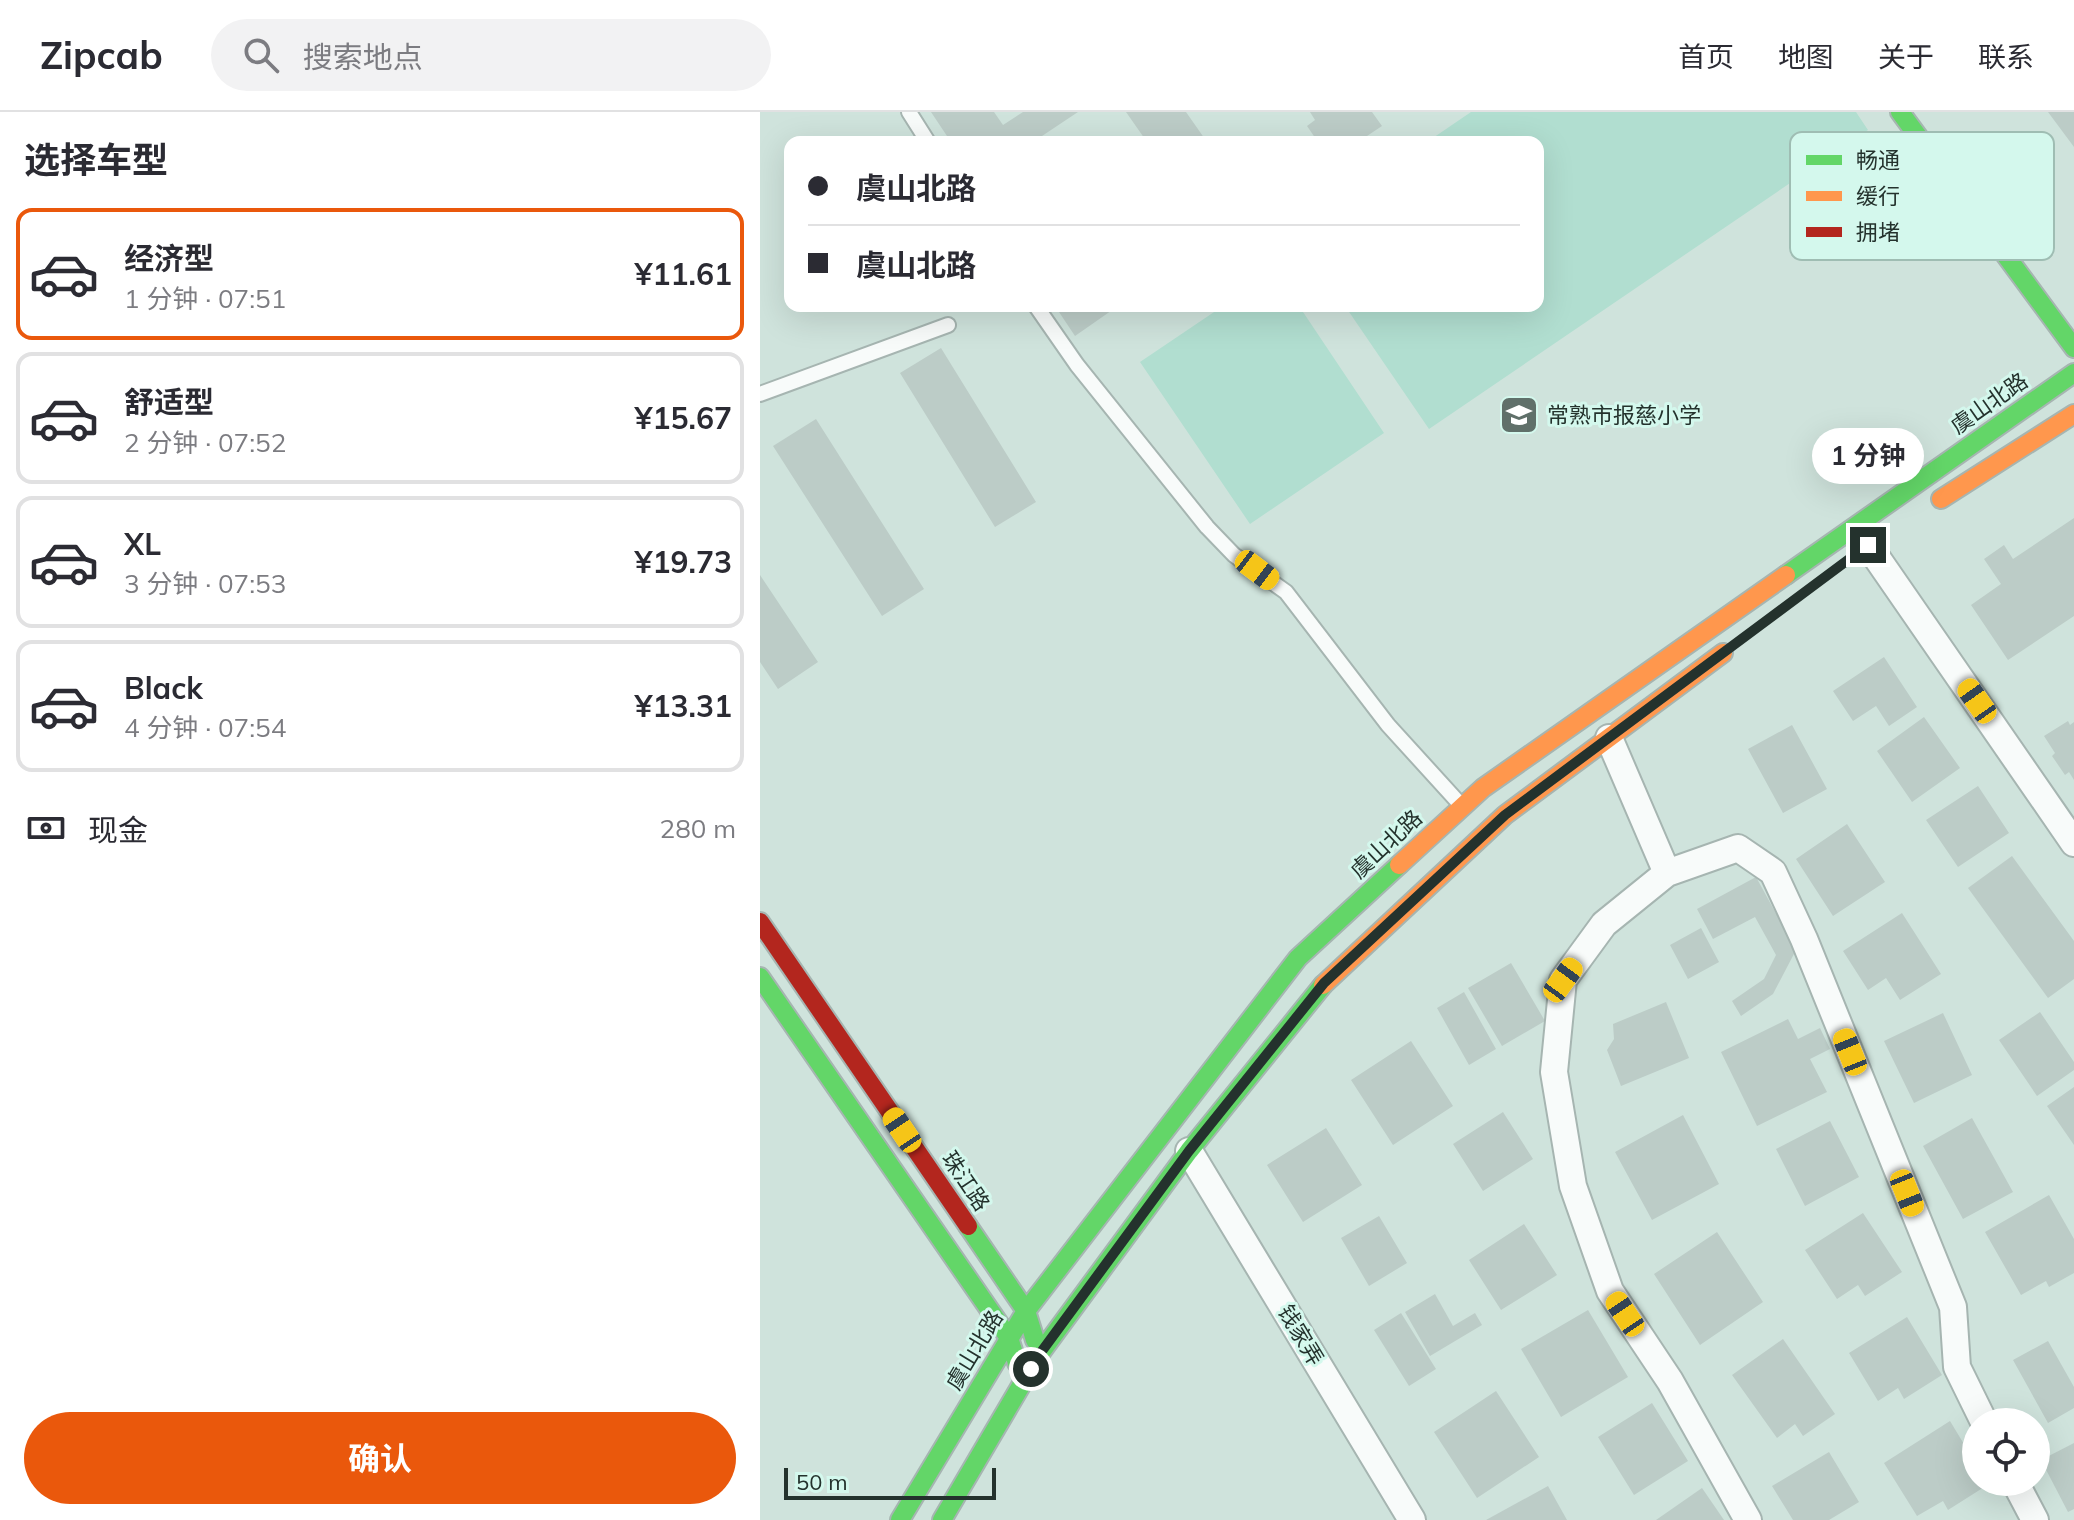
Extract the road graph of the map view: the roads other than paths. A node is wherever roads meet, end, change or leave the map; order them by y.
1 (909, 112) edge
2 (1900, 112) edge
3 (1915, 132) edge
4 (924, 136) edge
5 (2009, 260) edge
6 (1040, 312) edge
7 (948, 325) dead end
8 (2074, 348) edge
9 (2074, 373) edge
10 (760, 394) edge
11 (2074, 414) edge
12 (1920, 512) dead end
13 (1869, 546) dead end
14 (1733, 646) dead end
15 (1609, 738) junction
16 (1462, 807) junction
17 (2074, 843) edge
18 (1667, 873) junction
19 (760, 922) edge
20 (760, 977) edge
21 (1189, 1151) junction
22 (1026, 1311) junction
23 (1009, 1338) junction
24 (1039, 1355) junction
25 (1024, 1384) junction
26 (1977, 1408) edge
27 (2022, 1496) edge
28 (900, 1520) edge
29 (942, 1520) edge
30 (1412, 1520) edge
31 (1748, 1520) edge
32 (2035, 1520) edge

1 - 4 lane
2 - 3 main road
5 - 8 main road
6 - 16 lane
7 - 10 lane
9 - 16 main road, 虞山北路
11 - 12 main road
13 - 17 street
14 - 15 main road
15 - 18 street
15 - 21 main road
16 - 22 main road, 虞山北路
18 - 26 street
18 - 31 street
19 - 22 main road, 珠江路
20 - 23 main road
21 - 24 main road
21 - 30 street, 钱家弄
22 - 23 main road, 虞山北路
22 - 24 main road, 珠江路
23 - 25 main road
23 - 28 main road, 虞山北路
24 - 25 main road
25 - 29 main road
27 - 32 street

